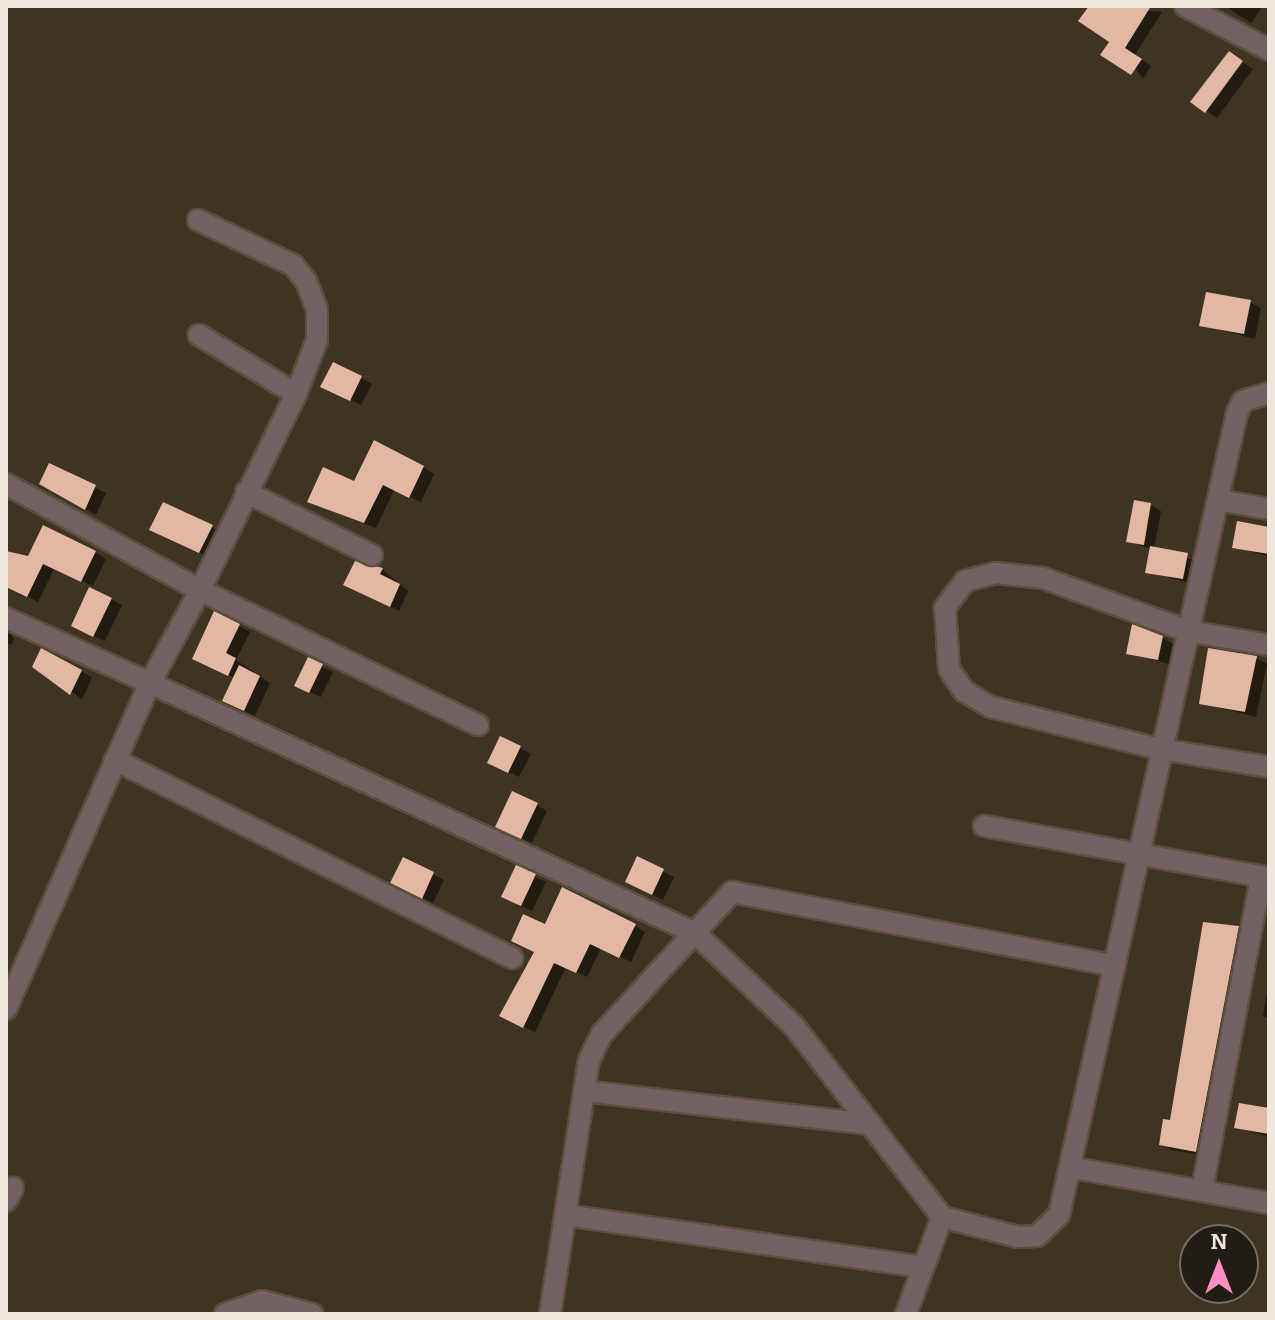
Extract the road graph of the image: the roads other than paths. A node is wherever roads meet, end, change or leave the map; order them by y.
1 (1185, 6) edge
2 (1269, 50) edge
3 (198, 220) dead end
4 (199, 335) dead end
5 (1269, 393) edge
6 (296, 394) junction
7 (6, 484) edge
8 (246, 492) junction
9 (1218, 500) junction
10 (1269, 509) edge
11 (372, 555) dead end
12 (200, 590) junction
13 (6, 618) edge
14 (1188, 631) junction
15 (1269, 645) edge
16 (150, 683) junction
17 (478, 725) dead end
18 (1160, 749) junction
19 (115, 760) junction
20 (1269, 767) edge
21 (984, 826) dead end
22 (1137, 857) junction
23 (1265, 878) edge
24 (695, 933) junction
25 (512, 958) dead end
26 (1115, 966) junction
27 (6, 1009) edge
28 (584, 1091) junction
29 (871, 1124) junction
30 (1074, 1168) junction
31 (1202, 1190) junction
32 (1269, 1203) edge
33 (566, 1215) junction
34 (942, 1217) junction
35 (921, 1267) junction
36 (225, 1314) edge
37 (312, 1314) edge
38 (550, 1314) edge
39 (906, 1314) edge

1 - 2 street
3 - 6 street
4 - 6 street
5 - 9 street
6 - 8 street
7 - 12 street
8 - 11 street
8 - 12 street
9 - 10 street
9 - 14 street
12 - 16 street
12 - 17 street
13 - 16 street
14 - 15 street
14 - 18 street
14 - 18 street
16 - 19 street
16 - 24 street
18 - 20 street
18 - 22 street
19 - 25 street
19 - 27 street
21 - 22 street
22 - 23 street
22 - 26 street
23 - 31 street
24 - 26 street
24 - 28 street
24 - 29 street
26 - 30 street
28 - 29 street
28 - 33 street
29 - 34 street
30 - 31 street
30 - 34 street
31 - 32 street
33 - 35 street
33 - 38 street
34 - 35 street
35 - 39 street
36 - 37 street

